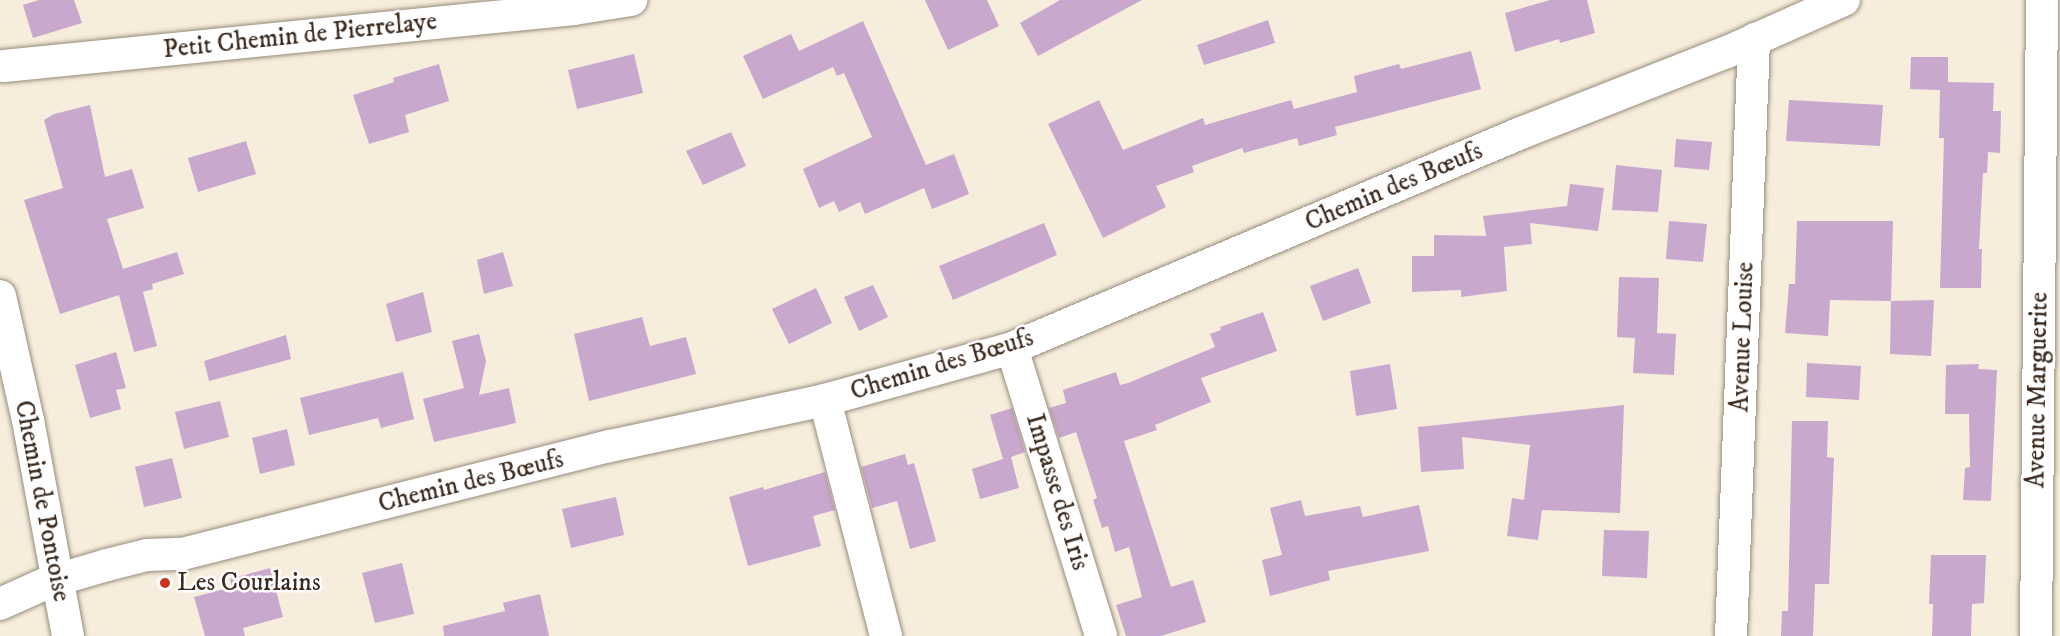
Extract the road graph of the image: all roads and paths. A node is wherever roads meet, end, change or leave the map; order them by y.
1 (631, 0) edge
2 (1844, 0) edge
3 (2042, 0) edge
4 (1754, 39) junction
5 (4, 66) dead end
6 (0, 296) edge
7 (1012, 348) junction
8 (825, 400) junction
9 (58, 590) junction
10 (0, 604) edge
11 (0, 622) edge
12 (68, 636) edge
13 (886, 636) edge
14 (1101, 636) edge
15 (1731, 636) edge
16 (2036, 636) edge

1 - 5 street, Petit Chemin de Pierrelaye
2 - 4 street, Chemin des Bœufs
3 - 16 street, Avenue Marguerite
4 - 7 street, Chemin des Bœufs
4 - 15 street, Avenue Louise
6 - 9 street, Chemin de Pontoise
7 - 8 street, Chemin des Bœufs
7 - 14 street, Impasse des Iris
8 - 9 street, Chemin des Bœufs
8 - 13 street
9 - 10 street
9 - 11 street
9 - 12 street, Chemin de Pontoise

